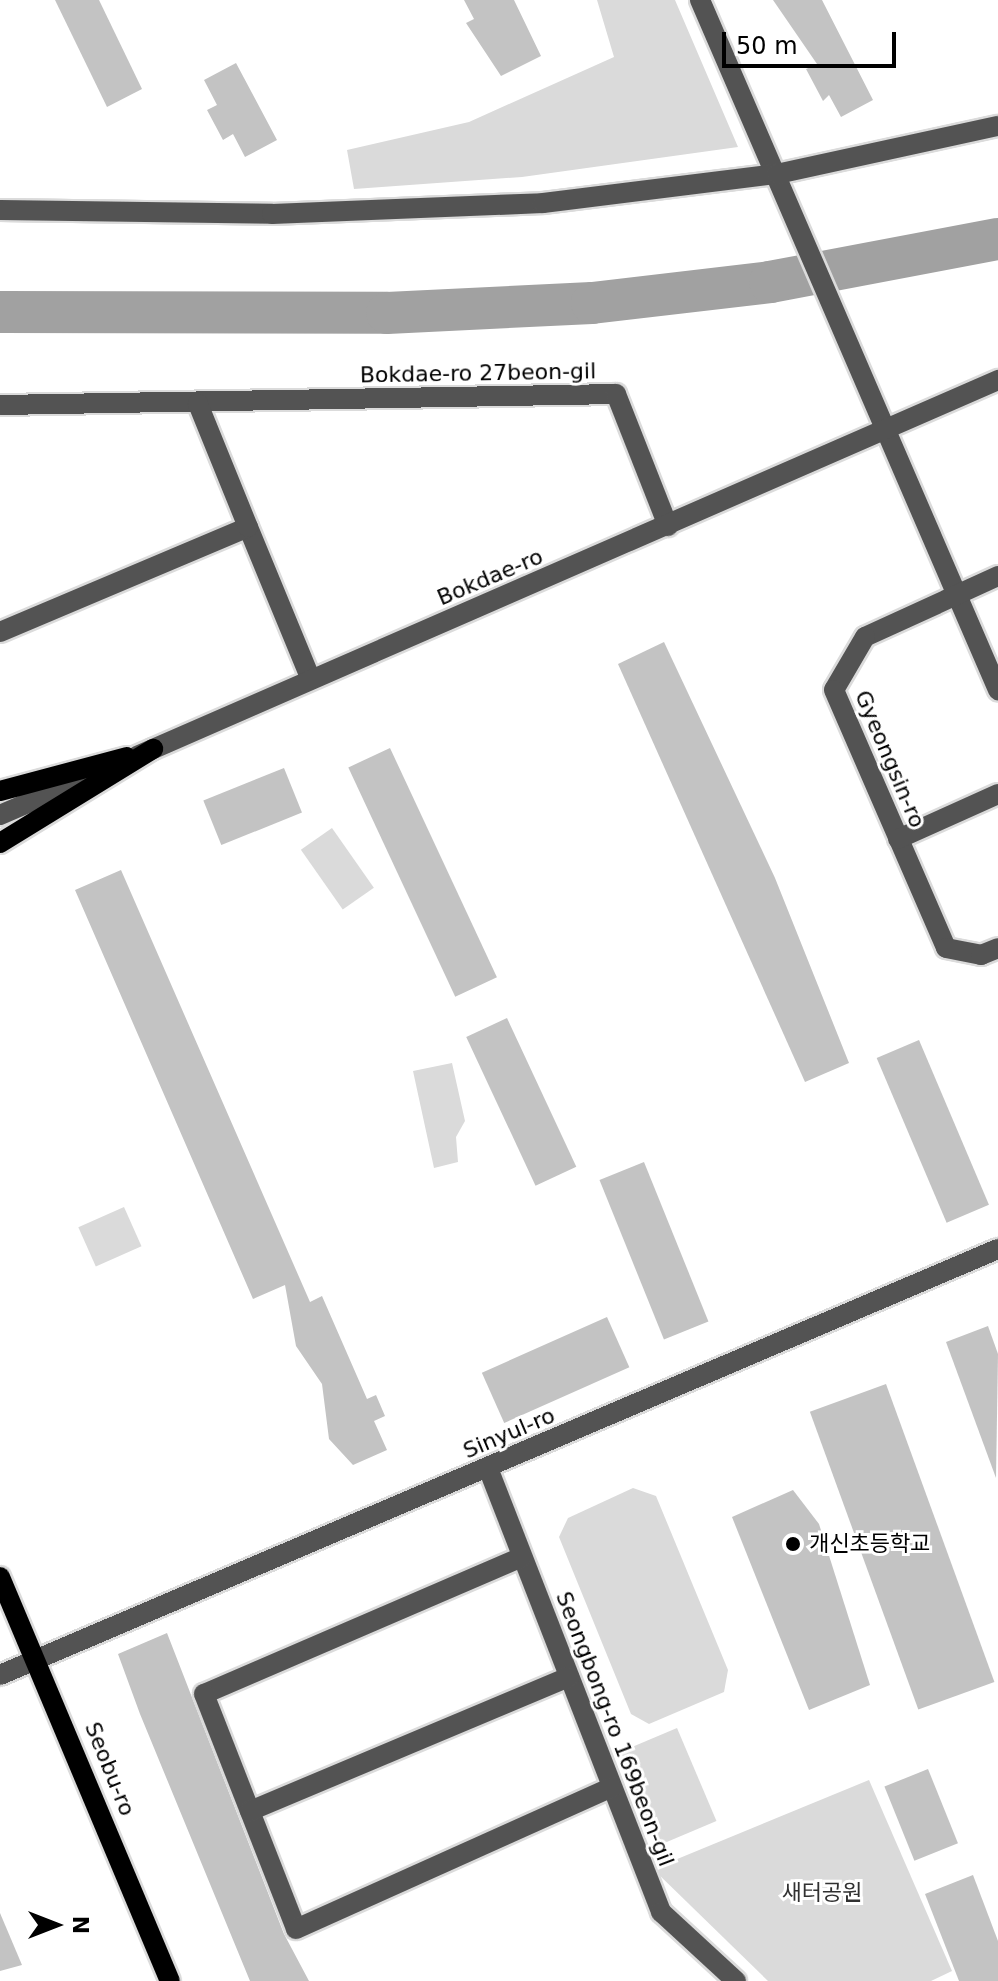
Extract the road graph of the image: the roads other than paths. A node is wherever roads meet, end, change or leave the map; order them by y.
1 (700, 0) edge
2 (998, 126) edge
3 (777, 174) junction
4 (0, 210) edge
5 (998, 380) edge
6 (198, 404) junction
7 (0, 405) edge
8 (888, 430) junction
9 (668, 526) junction
10 (248, 527) junction
11 (998, 576) edge
12 (958, 594) junction
13 (0, 632) edge
14 (311, 680) junction
15 (998, 690) edge
16 (153, 749) junction
17 (0, 791) edge
18 (998, 794) edge
19 (0, 815) edge
20 (898, 839) junction
21 (0, 843) edge
22 (998, 948) edge
23 (998, 1249) edge
24 (488, 1468) junction
25 (522, 1557) junction
26 (0, 1577) edge
27 (38, 1657) junction
28 (0, 1675) edge
29 (569, 1677) junction
30 (612, 1787) junction
31 (250, 1811) junction
32 (170, 1981) edge
33 (736, 1981) edge

1 - 3 street
2 - 3 street
3 - 4 street
3 - 8 street
5 - 8 street, Bokdae-ro
6 - 7 street
6 - 9 street, Bokdae-ro 27beon-gil
6 - 10 street
8 - 9 street, Bokdae-ro
8 - 12 street
9 - 14 street, Bokdae-ro
10 - 13 street
10 - 14 street
11 - 12 street, Gyeongsin-ro
12 - 15 street
12 - 20 street, Gyeongsin-ro
14 - 16 street, Bokdae-ro
16 - 17 main road
16 - 19 street, Bokdae-ro
16 - 21 main road
18 - 20 street
20 - 22 street, Gyeongsin-ro
23 - 24 street, Sinyul-ro
24 - 25 street, Seongbong-ro 169beon-gil
24 - 27 street, Sinyul-ro
25 - 29 street, Seongbong-ro 169beon-gil
25 - 31 street
26 - 27 main road, Seobu-ro
27 - 28 street, Sinyul-ro
27 - 32 main road, Seobu-ro
29 - 30 street, Seongbong-ro 169beon-gil
29 - 31 street
30 - 31 street
30 - 33 street, Seongbong-ro 169beon-gil

